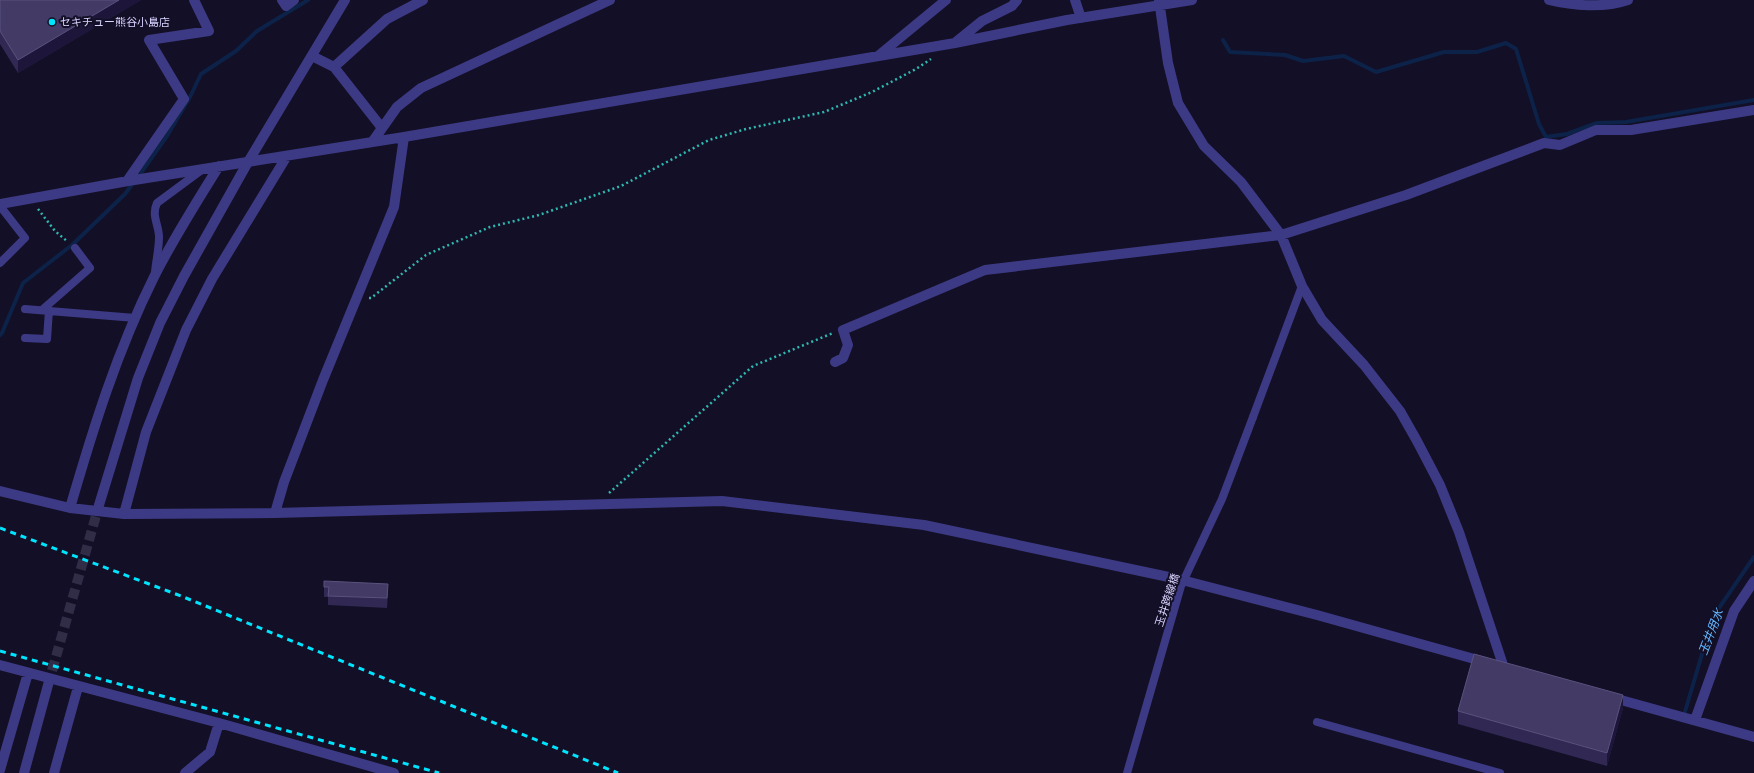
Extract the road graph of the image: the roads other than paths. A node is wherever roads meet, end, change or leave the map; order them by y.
1 (194, 0) edge
2 (282, 0) edge
3 (294, 0) edge
4 (346, 0) edge
5 (423, 0) edge
6 (610, 0) edge
7 (946, 0) edge
8 (1017, 0) edge
9 (1075, 0) edge
10 (1192, 0) edge
11 (1549, 0) edge
12 (1628, 0) edge
13 (1160, 3) edge
14 (593, 4) edge
15 (1081, 18) junction
16 (955, 44) junction
17 (312, 56) junction
18 (878, 56) junction
19 (334, 67) junction
20 (1754, 110) edge
21 (382, 128) junction
22 (404, 137) junction
23 (373, 141) junction
24 (286, 156) junction
25 (248, 162) junction
26 (218, 166) junction
27 (204, 168) junction
28 (128, 181) junction
29 (0, 205) edge
30 (1281, 235) junction
31 (74, 248) road end
32 (0, 263) edge
33 (154, 277) junction
34 (1302, 286) junction
35 (25, 309) dead end
36 (45, 310) junction
37 (135, 318) junction
38 (25, 338) dead end
39 (835, 362) dead end
40 (0, 491) edge
41 (99, 505) tunnel mouth
42 (70, 508) junction
43 (275, 513) junction
44 (124, 514) junction
45 (1754, 581) edge
46 (0, 665) edge
47 (28, 673) junction
48 (48, 685) tunnel mouth
49 (78, 686) junction
50 (1603, 695) edge
51 (1695, 720) junction
52 (1317, 722) dead end
53 (219, 723) junction
54 (1754, 736) edge
55 (0, 770) edge
56 (24, 773) edge
57 (54, 773) edge
58 (185, 773) edge
59 (394, 773) edge
60 (1127, 773) edge
61 (1500, 773) edge

1 - 28 street
2 - 3 street
4 - 17 street
5 - 19 street
6 - 14 street
7 - 18 street
8 - 16 street
9 - 15 street
10 - 13 street
11 - 12 street
13 - 15 street
13 - 30 street
14 - 21 street
15 - 16 street
16 - 18 street
17 - 19 street
17 - 25 street
18 - 22 street
19 - 21 street
20 - 30 street
21 - 23 street
22 - 23 street
22 - 43 street
23 - 24 street
24 - 25 street
24 - 44 street
25 - 26 street
25 - 41 street
26 - 27 street
26 - 33 street
27 - 28 street
27 - 33 lane
28 - 29 street
29 - 32 lane
30 - 34 street
30 - 39 street
31 - 36 lane
33 - 37 street
34 - 43 street
34 - 60 lane, 玉井跨線橋, bridge
35 - 36 lane
36 - 37 lane
36 - 38 lane
37 - 42 street
40 - 42 street
42 - 44 street
43 - 44 street
45 - 51 street
46 - 47 street
47 - 49 street
47 - 55 street
48 - 56 street
49 - 53 street
49 - 57 street
50 - 51 street
51 - 54 street
52 - 61 lane
53 - 58 street
53 - 59 street

